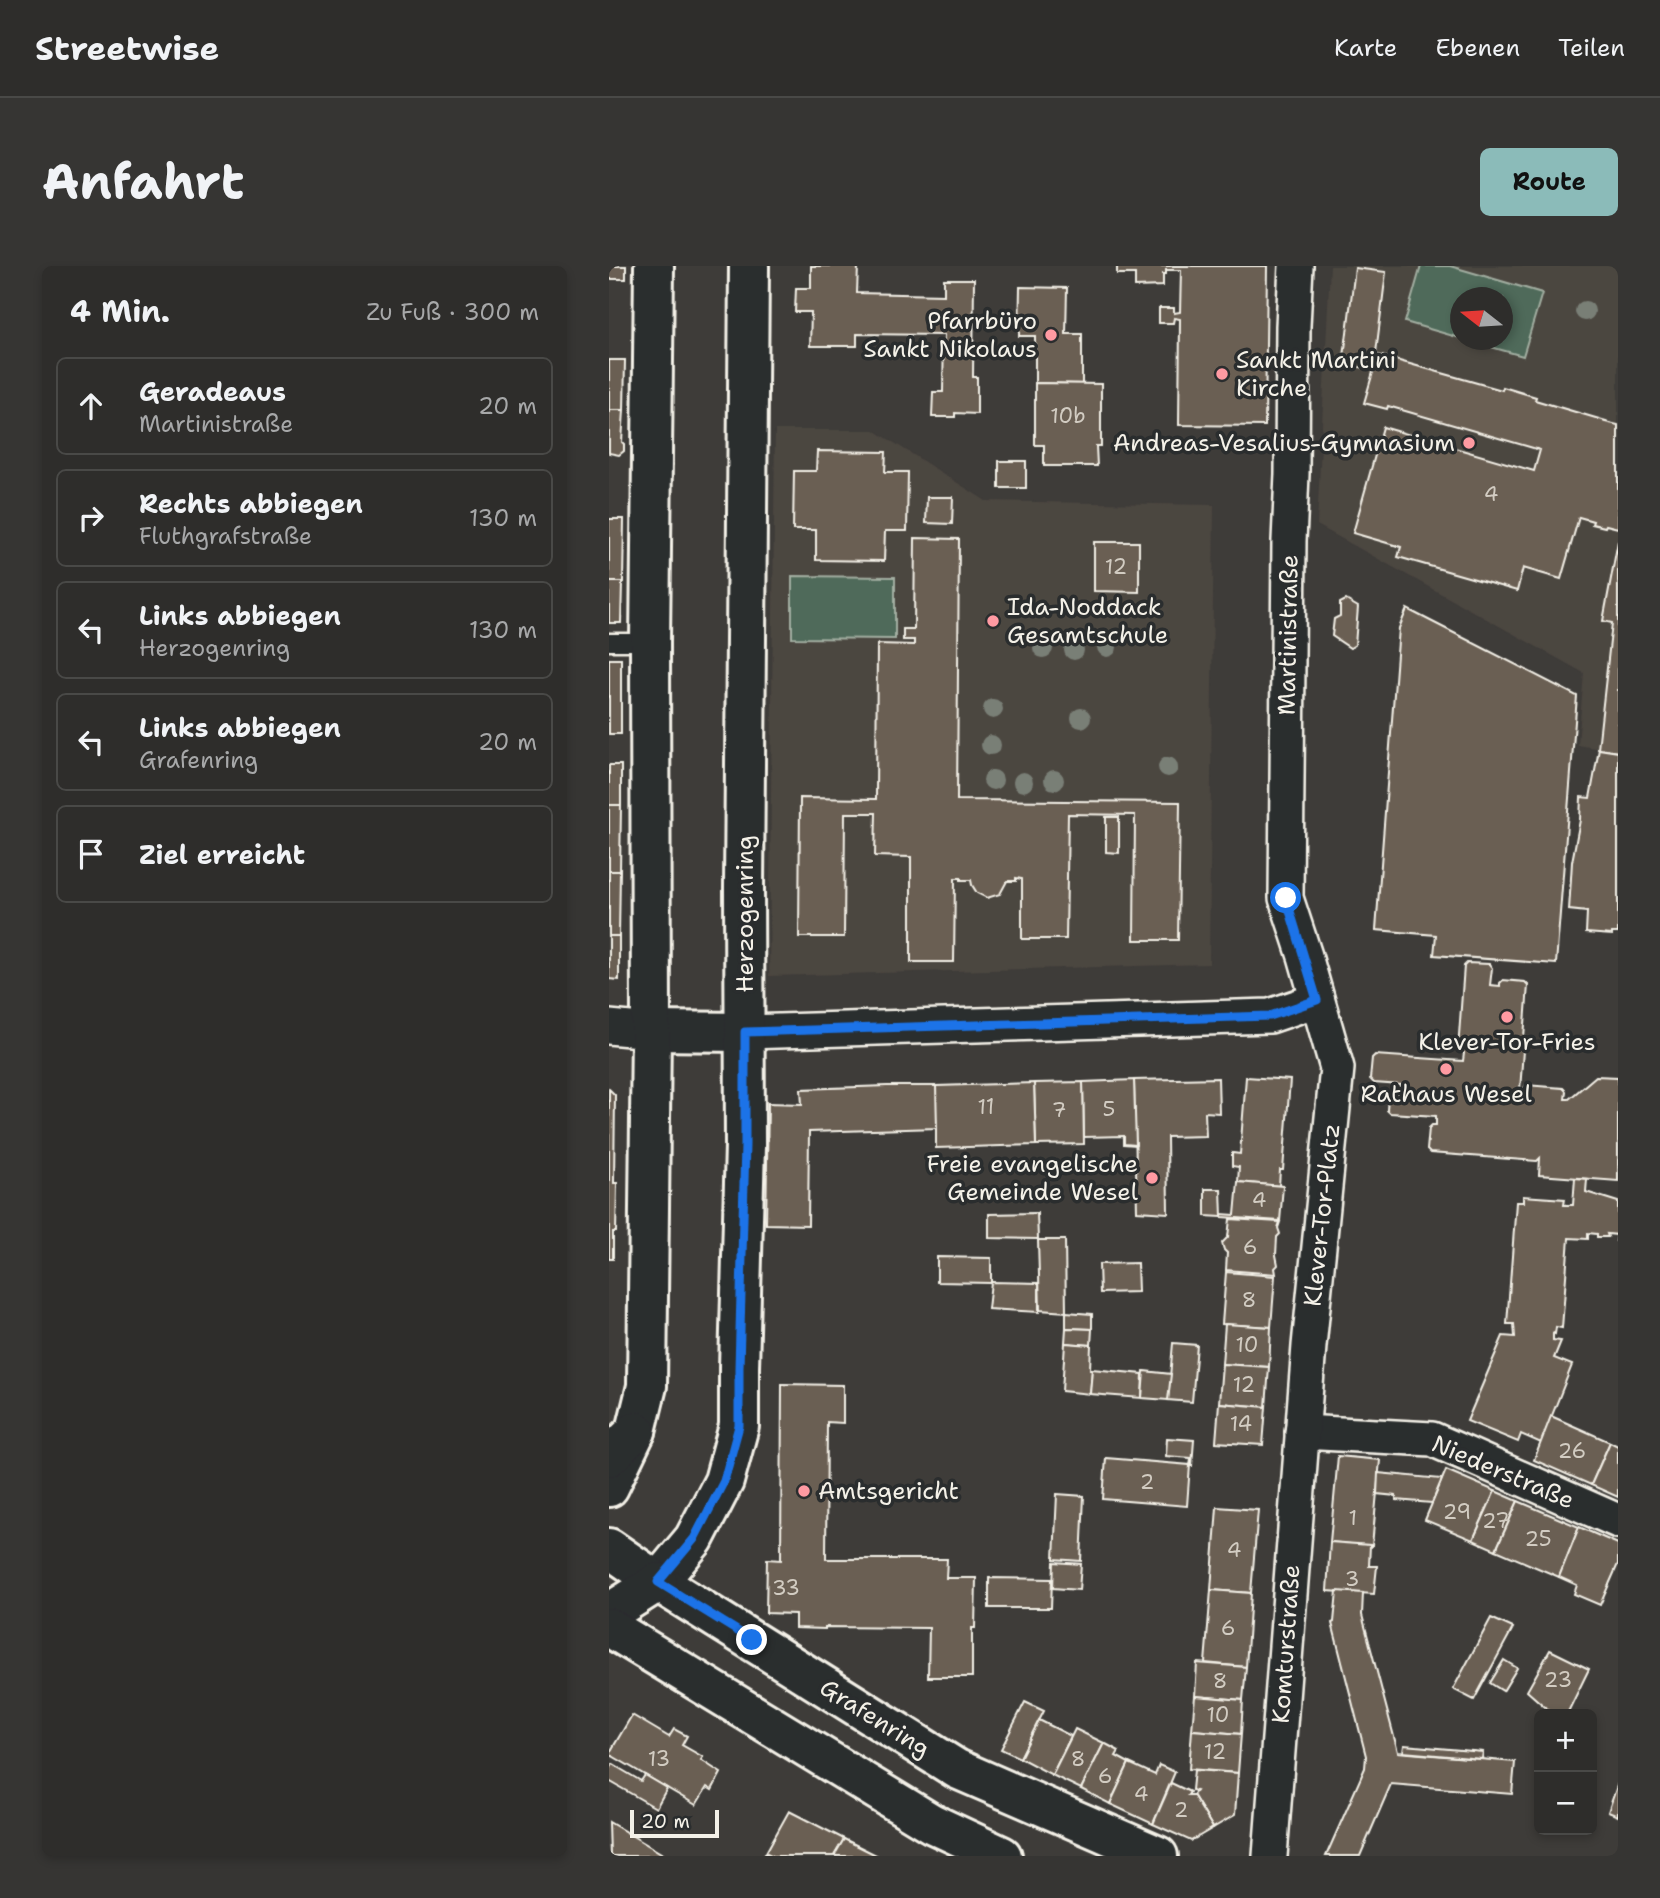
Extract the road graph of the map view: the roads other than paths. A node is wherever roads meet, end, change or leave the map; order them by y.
1 (654, 266) edge
2 (749, 266) edge
3 (1296, 266) edge
4 (609, 642) edge
5 (650, 642) junction
6 (1317, 1000) junction
7 (609, 1027) edge
8 (651, 1031) junction
9 (745, 1032) junction
10 (1302, 1432) junction
11 (622, 1444) edge
12 (609, 1487) edge
13 (1618, 1521) edge
14 (609, 1548) edge
15 (658, 1582) junction
16 (609, 1613) edge
17 (609, 1627) edge
18 (1002, 1856) edge
19 (1158, 1856) edge
20 (1270, 1856) edge

1 - 5 main road
2 - 9 main road, Herzogenring
3 - 6 street, Martinistraße
4 - 5 lane
5 - 8 main road
6 - 9 street
6 - 10 street, Klever-Tor-Platz
7 - 8 street
8 - 9 main road
8 - 11 main road
9 - 15 main road, Herzogenring
10 - 13 street, Niederstraße
10 - 20 street, Komturstraße
11 - 12 main road
14 - 15 main road, Grafenring
15 - 16 main road, Herzogenring
15 - 19 main road, Grafenring
17 - 18 main road

